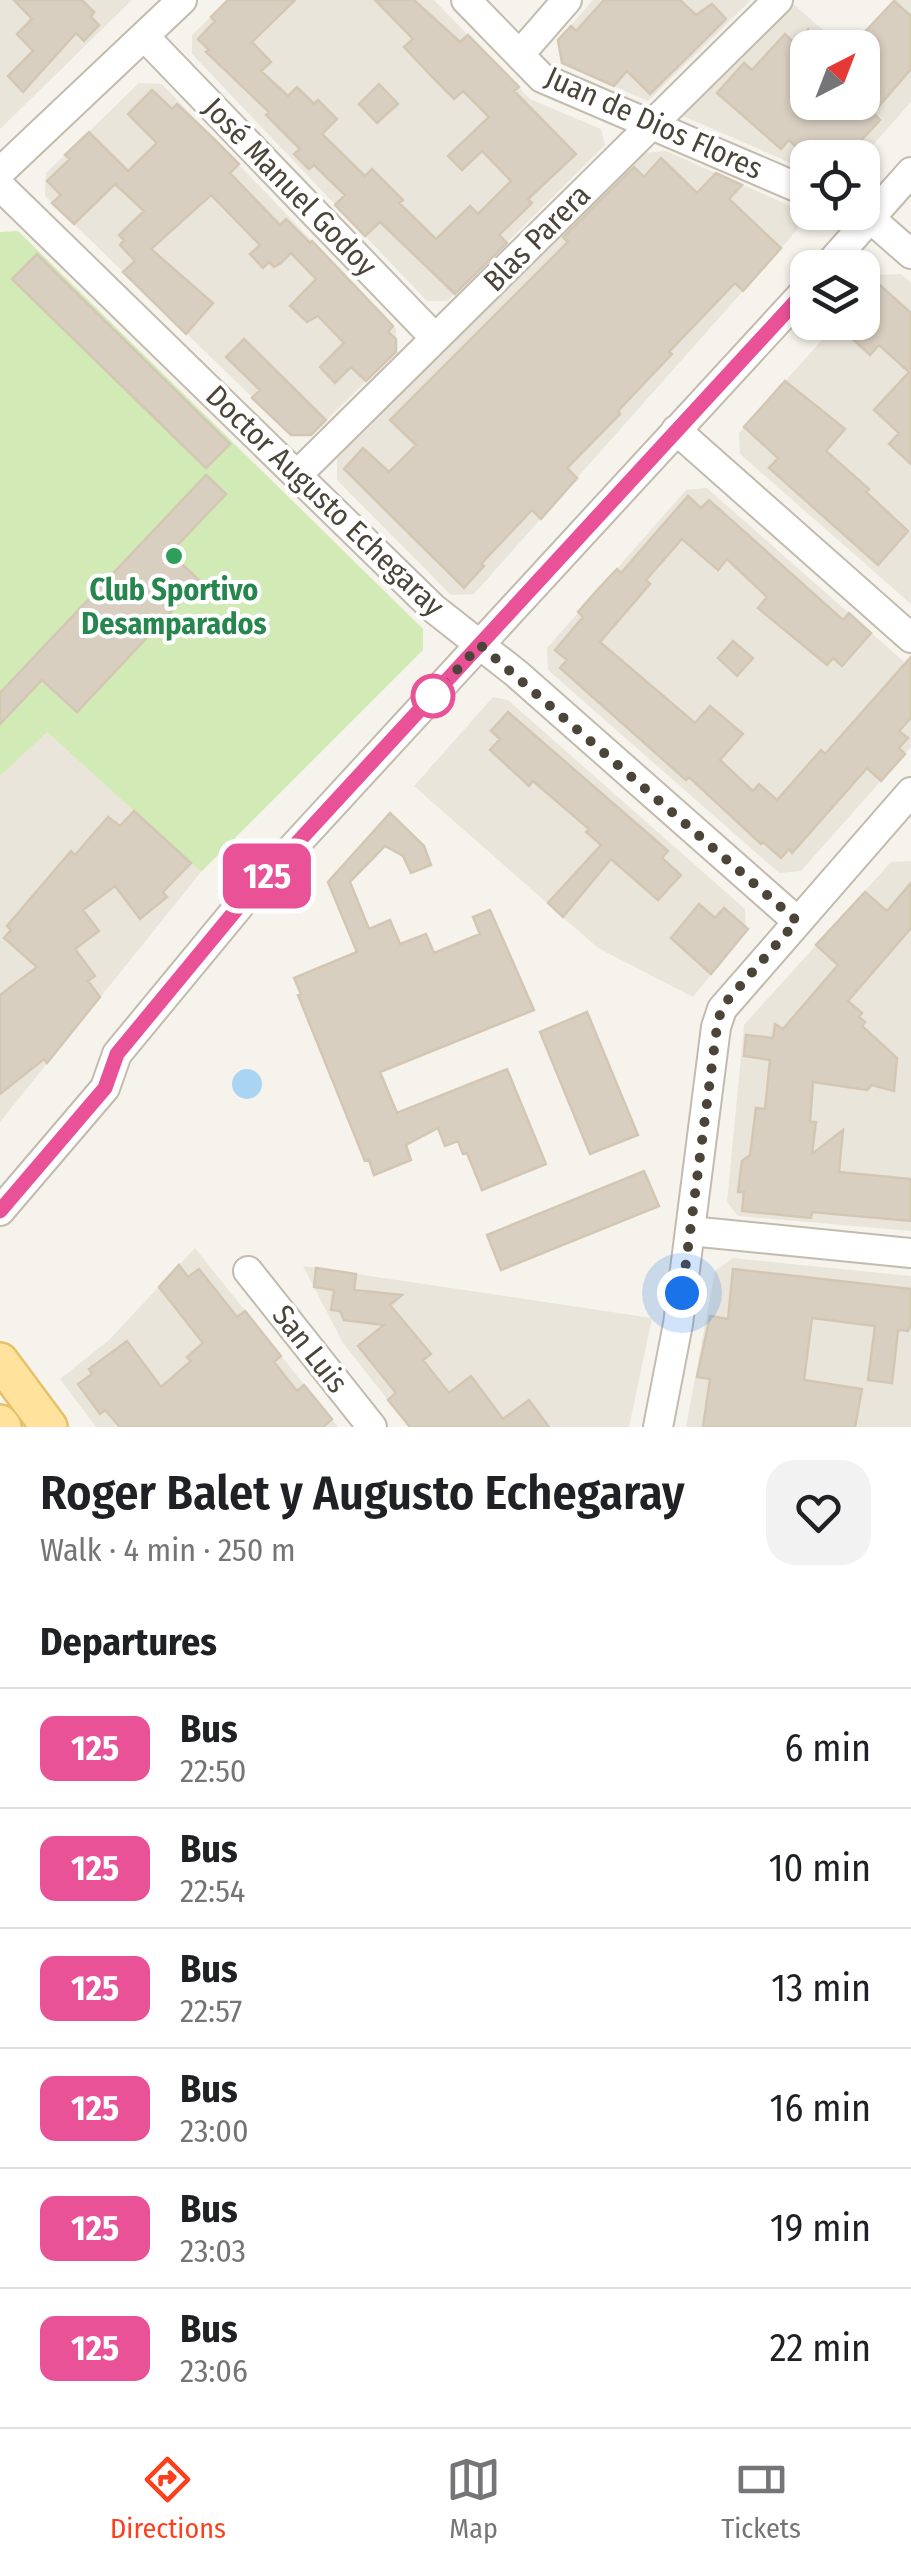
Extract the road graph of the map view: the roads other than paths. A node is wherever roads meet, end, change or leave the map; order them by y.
1 (182, 0) edge
2 (466, 0) edge
3 (567, 0) edge
4 (778, 0) edge
5 (144, 36) junction
6 (520, 54) junction
7 (651, 125) junction
8 (0, 172) edge
9 (911, 172) edge
10 (790, 184) edge
11 (0, 186) edge
12 (880, 201) edge
13 (880, 229) edge
14 (911, 254) edge
15 (790, 307) edge
16 (436, 338) junction
17 (676, 430) junction
18 (297, 475) junction
19 (911, 638) edge
20 (480, 645) junction
21 (905, 811) edge
22 (797, 921) junction
23 (0, 1211) edge
24 (690, 1231) junction
25 (911, 1253) edge
26 (248, 1271) dead end
27 (0, 1361) edge
28 (49, 1427) edge
29 (372, 1427) edge
30 (658, 1427) edge

1 - 5 street
2 - 6 street, Juan de Dios Flores
3 - 6 street
4 - 7 street, Blas Parera
5 - 8 street
5 - 16 street, José Manuel Godoy
6 - 7 street, Juan de Dios Flores
7 - 10 street, Juan de Dios Flores
7 - 16 street, Blas Parera
9 - 12 street
11 - 18 street, Doctor Augusto Echegaray
13 - 14 street
15 - 17 street
16 - 18 street, Blas Parera
17 - 19 street
17 - 20 street
18 - 20 street, Doctor Augusto Echegaray
20 - 22 street, Doctor Augusto Echegaray
20 - 23 street
21 - 22 street
22 - 24 street
24 - 25 street
24 - 30 street
26 - 29 street, San Luis
27 - 28 main road

